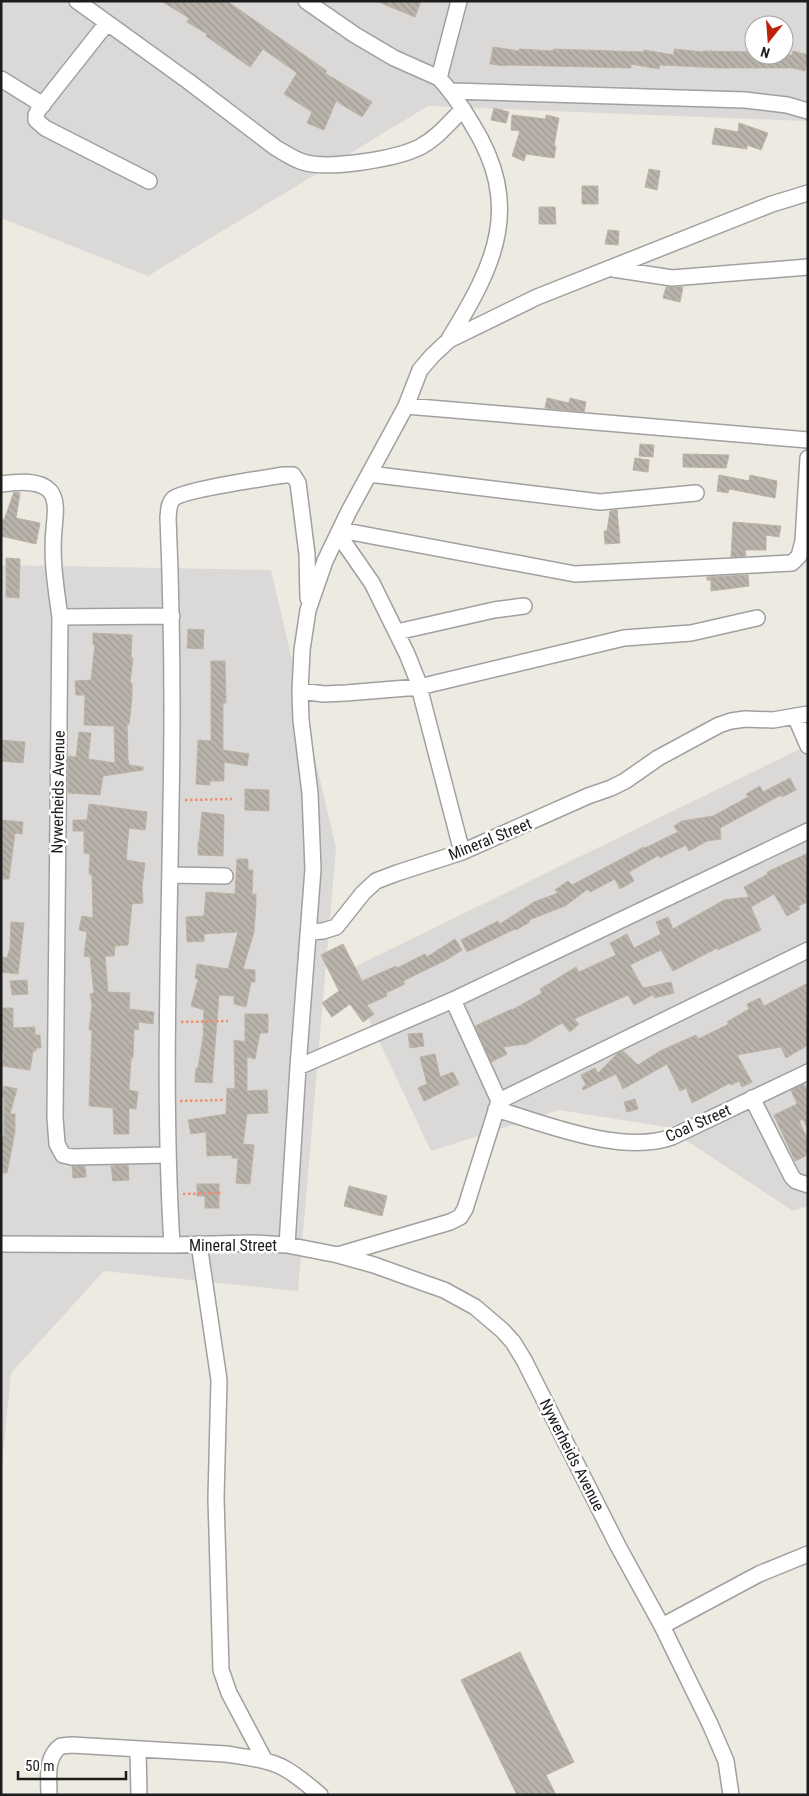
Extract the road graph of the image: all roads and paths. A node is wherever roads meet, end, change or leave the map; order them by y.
1 (77, 1) edge
2 (306, 1) edge
3 (459, 1) edge
4 (107, 23) junction
5 (438, 78) junction
6 (1, 79) edge
7 (452, 91) junction
8 (43, 105) junction
9 (463, 109) junction
10 (808, 111) edge
11 (149, 181) dead end
12 (808, 193) edge
13 (808, 267) edge
14 (612, 269) junction
15 (449, 340) junction
16 (406, 406) junction
17 (808, 440) edge
18 (808, 458) edge
19 (369, 474) junction
20 (1, 484) edge
21 (696, 493) dead end
22 (339, 532) junction
23 (524, 606) dead end
24 (308, 610) junction
25 (172, 616) junction
26 (60, 617) junction
27 (757, 618) dead end
28 (397, 632) junction
29 (419, 687) junction
30 (300, 691) junction
31 (801, 715) edge
32 (808, 746) edge
33 (232, 799) dead end
34 (171, 800) junction
35 (808, 831) edge
36 (462, 852) junction
37 (170, 875) junction
38 (225, 876) dead end
39 (309, 932) junction
40 (808, 950) edge
41 (453, 1000) junction
42 (228, 1021) dead end
43 (167, 1022) junction
44 (298, 1067) junction
45 (808, 1072) edge
46 (752, 1098) junction
47 (224, 1100) dead end
48 (166, 1102) junction
49 (497, 1105) junction
50 (168, 1155) junction
51 (808, 1185) edge
52 (220, 1193) dead end
53 (169, 1195) junction
54 (1, 1244) edge
55 (199, 1244) junction
56 (172, 1245) junction
57 (287, 1245) junction
58 (338, 1256) junction
59 (808, 1554) edge
60 (662, 1626) junction
61 (138, 1749) junction
62 (265, 1761) junction
63 (49, 1795) edge
64 (139, 1795) edge
65 (320, 1795) edge
66 (732, 1795) edge

1 - 4 street
2 - 5 street
3 - 5 street
4 - 8 street
4 - 9 street
5 - 7 street
6 - 8 street
7 - 9 street
7 - 10 street
8 - 11 street
9 - 15 street
12 - 14 street
13 - 14 street
14 - 15 street
15 - 16 street
16 - 17 street
16 - 19 street
18 - 22 street
19 - 21 street
19 - 22 street
20 - 26 street
22 - 24 street
22 - 28 street
23 - 28 street
24 - 25 street
24 - 30 street
25 - 26 street
25 - 34 street
26 - 50 street, Nywerheids Avenue
27 - 29 street
28 - 29 street
29 - 30 street
29 - 36 street
30 - 39 street
31 - 32 street
31 - 36 street, Mineral Street
33 - 34 path
34 - 37 street
35 - 41 street
36 - 39 street, Mineral Street
37 - 38 street
37 - 43 street
39 - 44 street, Mineral Street
40 - 49 street
41 - 44 street
41 - 49 street
42 - 43 path
43 - 48 street
44 - 57 street, Mineral Street
45 - 46 street, Coal Street
46 - 49 street, Coal Street
46 - 51 street
47 - 48 path
48 - 50 street
49 - 58 street
50 - 53 street
52 - 53 path
53 - 56 street
54 - 56 street, Mineral Street
55 - 56 street, Mineral Street
55 - 57 street, Mineral Street
55 - 62 street
57 - 58 street, Nywerheids Avenue
58 - 60 street, Nywerheids Avenue
59 - 60 street
60 - 66 street, Nywerheids Avenue
61 - 62 street
61 - 63 street
61 - 64 street
62 - 65 street

